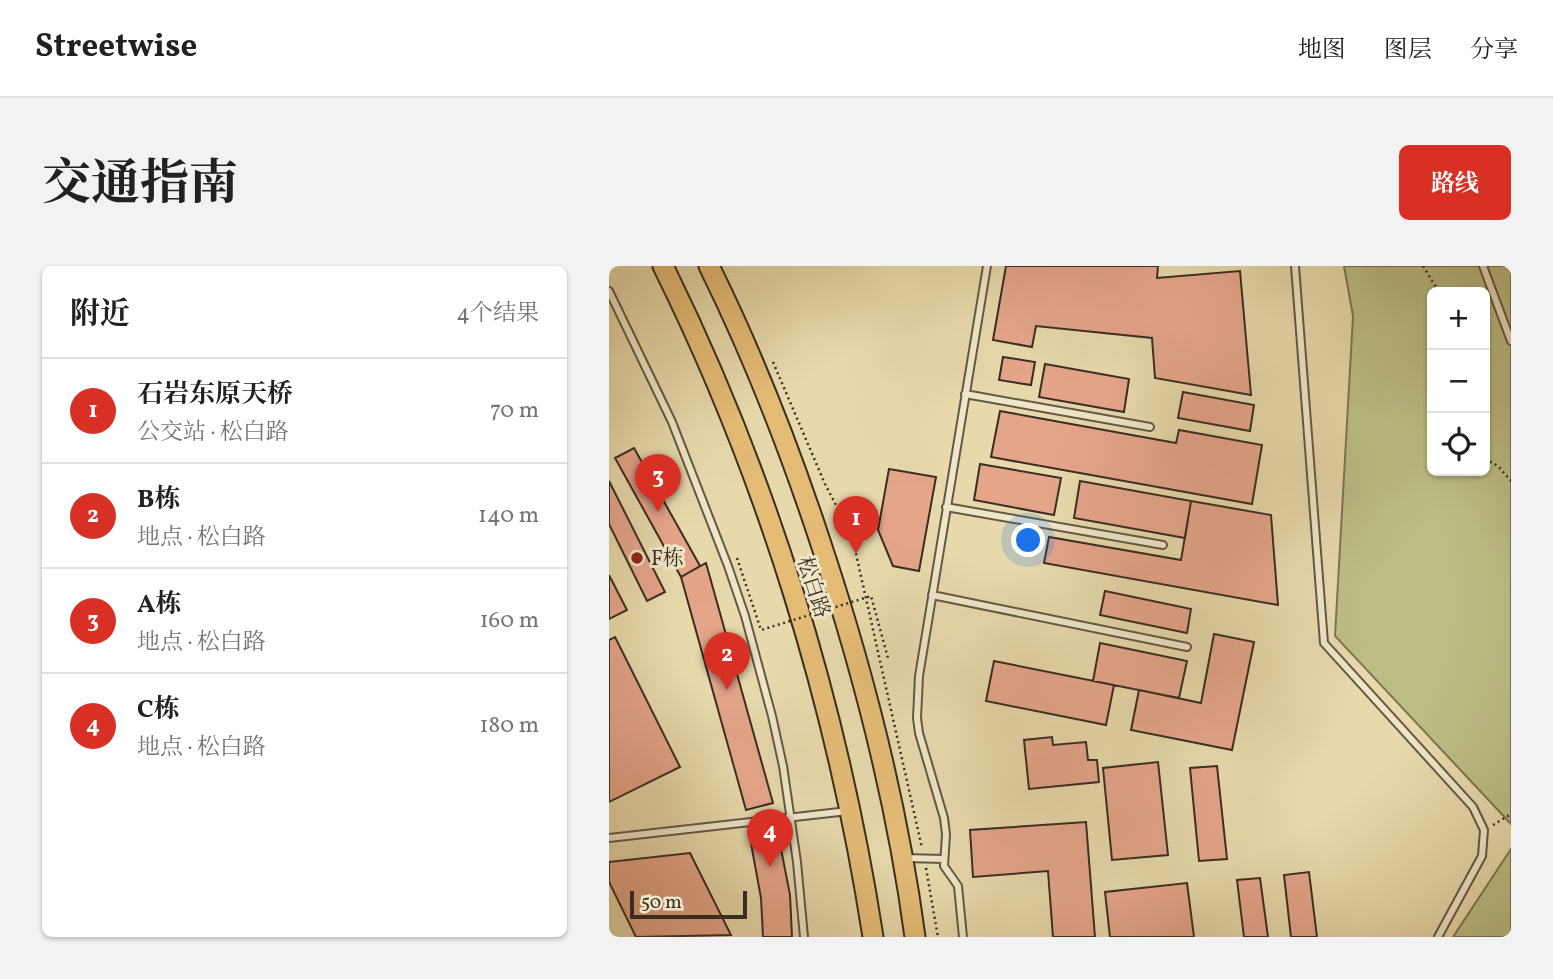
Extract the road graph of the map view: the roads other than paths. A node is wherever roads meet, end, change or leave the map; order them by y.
1 (663, 266) edge
2 (709, 266) edge
3 (987, 266) edge
4 (1295, 266) edge
5 (1483, 266) edge
6 (609, 291) edge
7 (1511, 341) edge
8 (965, 394) junction
9 (1150, 427) dead end
10 (946, 507) junction
11 (1163, 545) dead end
12 (932, 595) junction
13 (1187, 647) dead end
14 (850, 811) junction
15 (791, 817) junction
16 (609, 838) edge
17 (902, 858) junction
18 (944, 859) junction
19 (804, 937) edge
20 (873, 937) edge
21 (915, 937) edge
22 (963, 937) edge
23 (1438, 937) edge

1 - 14 main road, 松白路
2 - 17 main road, 松白路
3 - 8 lane
4 - 23 lane
5 - 7 lane
6 - 15 lane
8 - 9 lane
8 - 10 lane
10 - 11 lane
10 - 12 lane
12 - 13 lane
12 - 18 lane
14 - 15 lane
14 - 20 main road, 松白路
15 - 16 lane
15 - 19 lane
17 - 18 lane
17 - 21 main road, 松白路
18 - 22 lane

